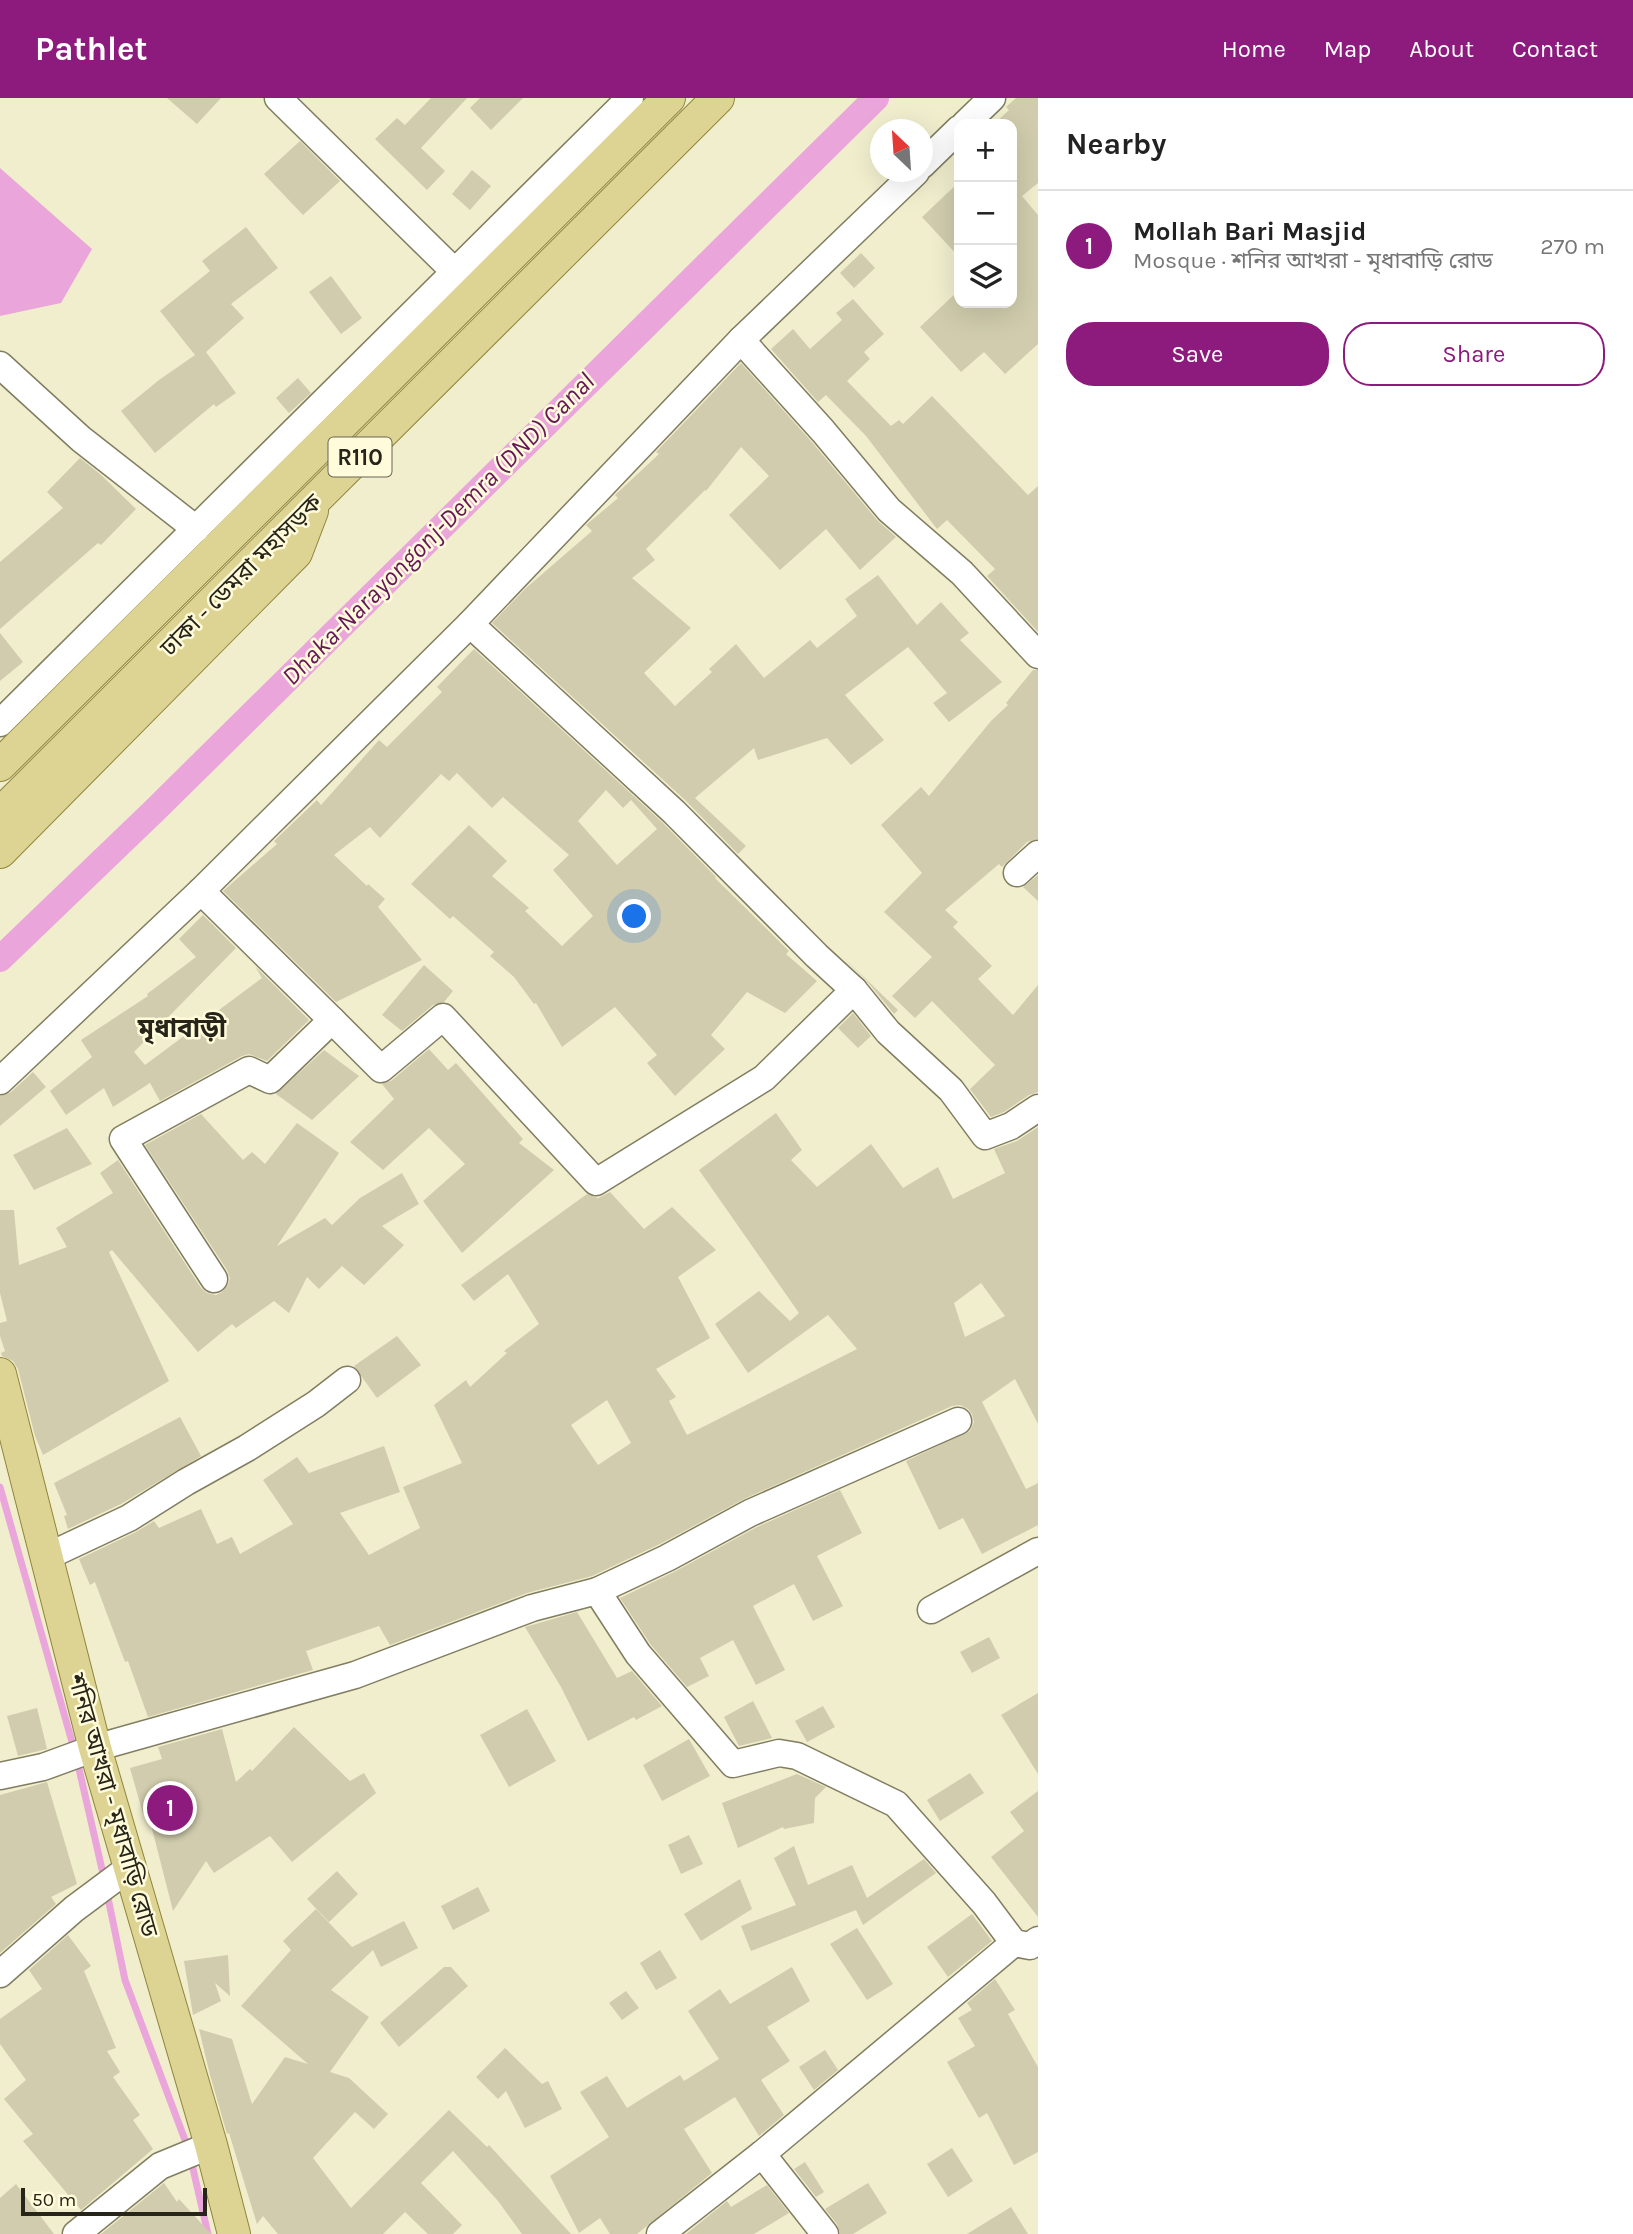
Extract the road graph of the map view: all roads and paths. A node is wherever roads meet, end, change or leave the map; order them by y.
1 (278, 98) edge
2 (630, 98) edge
3 (669, 98) edge
4 (718, 98) edge
5 (992, 98) edge
6 (970, 119) edge
7 (954, 134) edge
8 (933, 154) edge
9 (906, 182) edge
10 (455, 272) junction
11 (741, 340) junction
12 (0, 365) edge
13 (317, 500) junction
14 (195, 529) junction
15 (470, 624) junction
16 (1038, 655) edge
17 (0, 723) edge
18 (0, 765) edge
19 (0, 814) edge
20 (0, 852) edge
21 (1038, 854) edge
22 (1017, 873) dead end
23 (201, 891) junction
24 (854, 990) junction
25 (332, 1020) junction
26 (0, 1081) edge
27 (1038, 1108) edge
28 (214, 1279) dead end
29 (0, 1374) edge
30 (347, 1380) dead end
31 (958, 1420) dead end
32 (1038, 1551) edge
33 (46, 1557) junction
34 (597, 1591) junction
35 (930, 1610) dead end
36 (95, 1748) junction
37 (0, 1776) edge
38 (122, 1873) junction
39 (1026, 1941) edge
40 (0, 1974) edge
41 (204, 2148) junction
42 (762, 2154) junction
43 (76, 2234) edge
44 (234, 2234) edge
45 (660, 2234) edge
46 (825, 2234) edge

1 - 10 street
2 - 10 street
3 - 18 main road, ঢাকা - ডেমরা মহাসড়ক / R110
4 - 13 main road, ঢাকা - ডেমরা মহাসড়ক / R110
5 - 6 street
7 - 8 street
9 - 11 street
10 - 14 street
11 - 15 street
11 - 16 street
12 - 14 street
13 - 19 main road, ঢাকা - ডেমরা মহাসড়ক / R110
13 - 20 main road
14 - 17 street
15 - 23 street
15 - 24 street
21 - 22 street
23 - 25 street
23 - 26 street
24 - 25 street
24 - 27 street
25 - 28 street
29 - 33 main road, শনির আখরা - মৃধাবাড়ি রোড
30 - 33 street
31 - 34 street
32 - 35 street
33 - 36 main road, শনির আখরা - মৃধাবাড়ি রোড
34 - 36 street
34 - 39 street
36 - 37 street
36 - 38 main road, শনির আখরা - মৃধাবাড়ি রোড
38 - 40 street
38 - 41 main road, শনির আখরা - মৃধাবাড়ি রোড
39 - 42 street
41 - 43 street
41 - 44 main road, শনির আখরা - মৃধাবাড়ি রোড
42 - 45 street
42 - 46 street

